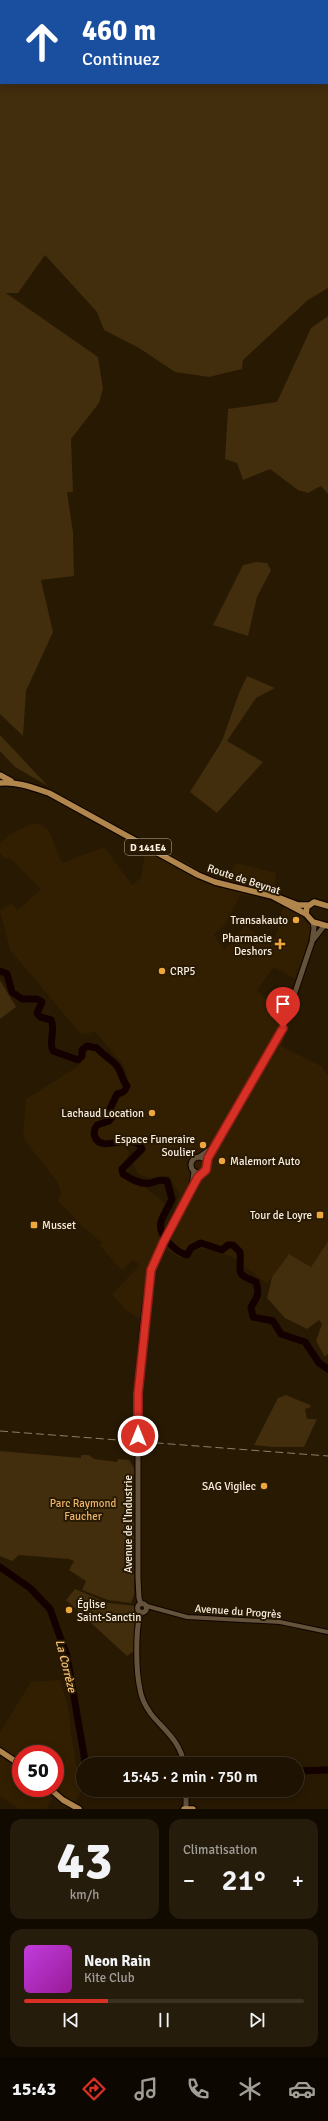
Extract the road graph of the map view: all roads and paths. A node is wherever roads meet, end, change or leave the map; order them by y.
1 (0, 775) edge
2 (0, 783) edge
3 (28, 786) junction
4 (272, 896) junction
5 (309, 905) junction
6 (328, 906) edge
7 (306, 914) junction
8 (313, 922) junction
9 (326, 926) edge
10 (312, 942) junction
11 (216, 1144) junction
12 (199, 1157) junction
13 (207, 1163) junction
14 (194, 1171) junction
15 (201, 1173) junction
16 (191, 1190) junction
17 (141, 1604) junction
18 (147, 1606) junction
19 (141, 1612) junction
20 (328, 1632) edge
21 (0, 1751) edge
22 (182, 1757) edge
23 (12, 1759) edge
24 (60, 1797) edge
25 (187, 1797) edge
26 (185, 1808) edge
27 (79, 1809) edge
28 (193, 1809) edge

1 - 3 main road, Route de Beynat / D 141E4
2 - 3 main road, Route de Beynat / D 141E4
3 - 4 main road, Route de Beynat / D 141E4
4 - 5 main road, D 141E4
4 - 7 main road, Route de Beynat / D 141E4
5 - 6 main road, D 141E4
5 - 7 main road
7 - 8 main road, D 141E4
8 - 9 main road, D 141E4
8 - 10 main road, D 141E4
9 - 10 main road, D 141E4
10 - 11 main road, D 141E4
11 - 12 main road, D 141E4
11 - 13 main road, D 141E4
12 - 13 main road
12 - 14 main road
13 - 15 main road
14 - 15 main road
14 - 16 main road, Avenue de l'Industrie
15 - 16 main road, Avenue de l'Industrie
16 - 17 main road, Avenue de l'Industrie, bridge
17 - 18 main road
17 - 19 main road, Avenue de l'Industrie
18 - 19 main road
18 - 20 street, Avenue du Progrès
19 - 22 main road, Avenue de l'Industrie
21 - 23 main road
24 - 27 main road
25 - 26 main road
26 - 28 main road

